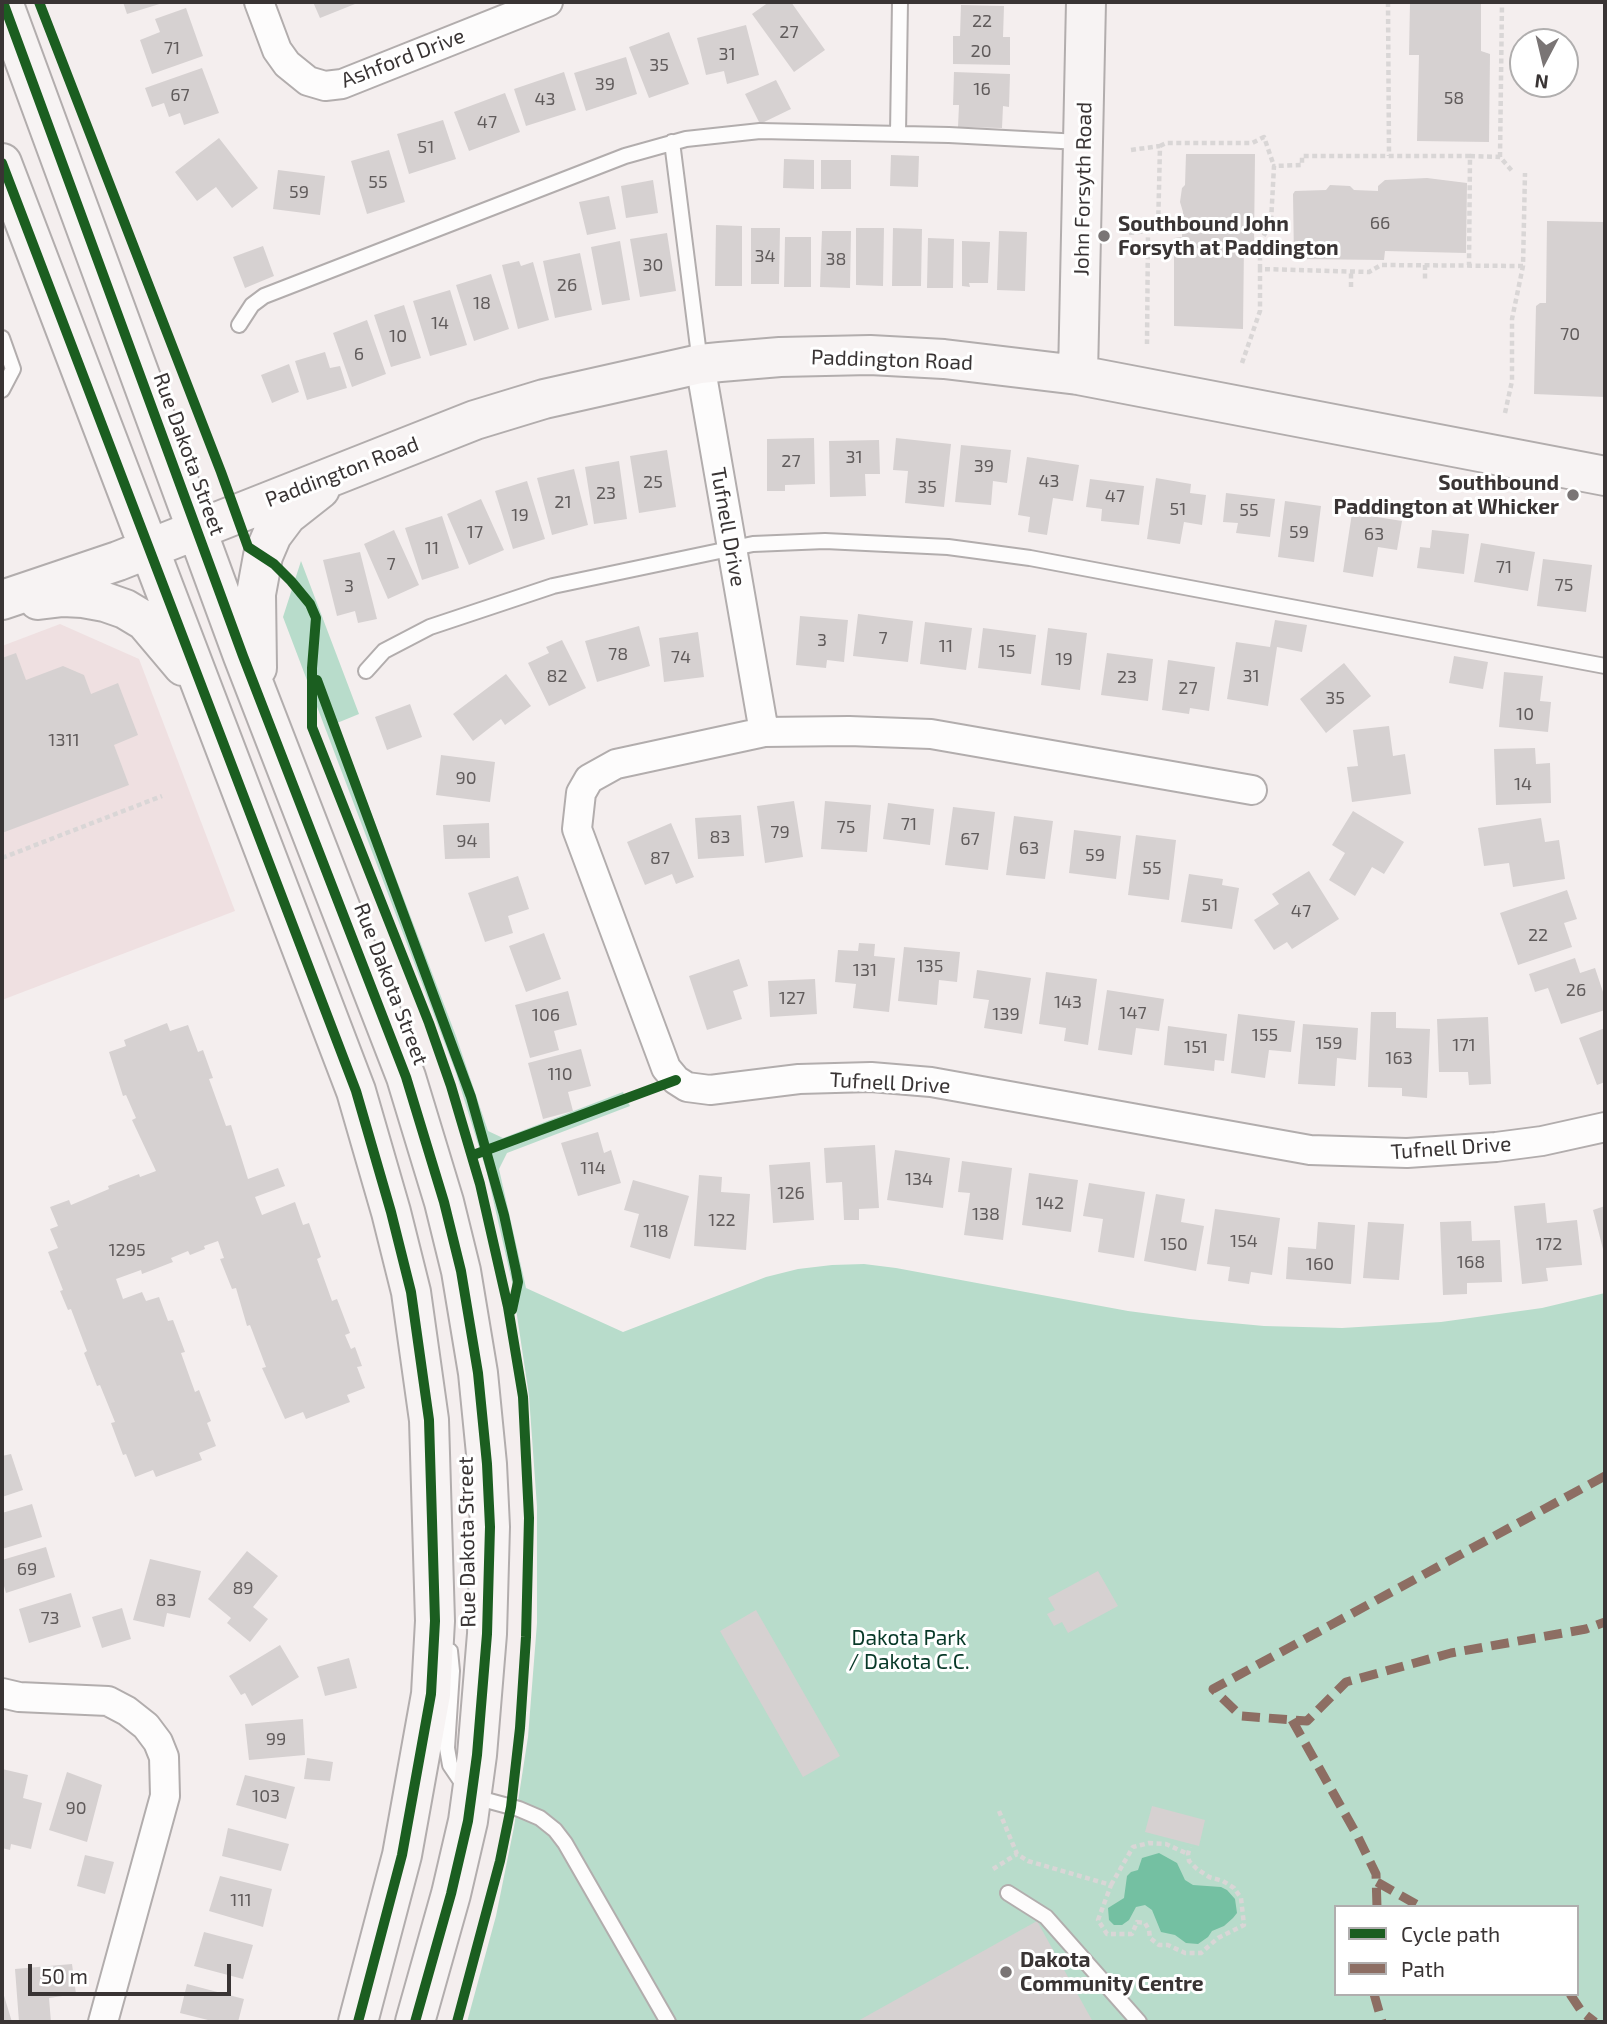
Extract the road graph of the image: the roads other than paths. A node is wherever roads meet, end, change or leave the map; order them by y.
1 (3, 2) edge
2 (259, 2) edge
3 (548, 2) edge
4 (900, 2) edge
5 (1086, 2) edge
6 (898, 134) junction
7 (673, 142) junction
8 (1084, 142) junction
9 (2, 163) edge
10 (239, 325) dead end
11 (2, 338) edge
12 (700, 364) junction
13 (1078, 375) junction
14 (2, 390) edge
15 (349, 469) junction
16 (1605, 476) edge
17 (196, 530) junction
18 (148, 547) junction
19 (732, 548) junction
20 (2, 600) edge
21 (2, 606) edge
22 (1605, 666) edge
23 (366, 671) dead end
24 (203, 690) junction
25 (258, 695) junction
26 (764, 732) junction
27 (1252, 790) dead end
28 (1605, 1127) edge
29 (435, 1607) junction
30 (2, 1693) edge
31 (471, 1796) junction
32 (1008, 1894) dead end
33 (103, 2022) edge
34 (358, 2022) edge
35 (415, 2022) edge
36 (668, 2022) edge
37 (1139, 2022) edge

1 - 17 main road, Rue Dakota Street
2 - 3 street, Ashford Drive
4 - 6 lane
5 - 8 main road, John Forsyth Road
6 - 7 lane
6 - 8 lane
7 - 10 lane
7 - 12 lane
8 - 13 main road, John Forsyth Road
9 - 18 main road, Rue Dakota Street
11 - 14 lane
12 - 13 main road, Paddington Road
12 - 15 main road, Paddington Road
12 - 19 street, Tufnell Drive
13 - 16 main road, Paddington Road
15 - 17 main road, Paddington Road
15 - 25 main road
17 - 18 main road, Paddington Road
17 - 25 main road, Rue Dakota Street
18 - 20 main road, Paddington Road
18 - 24 main road, Rue Dakota Street
19 - 22 lane
19 - 23 lane
19 - 26 street, Tufnell Drive
21 - 24 main road
24 - 29 main road, Rue Dakota Street
25 - 31 main road, Rue Dakota Street
26 - 27 street, Tufnell Drive
26 - 28 street, Tufnell Drive
29 - 31 lane
29 - 34 main road, Rue Dakota Street
30 - 33 street
31 - 35 main road, Rue Dakota Street
31 - 36 lane
32 - 37 lane

